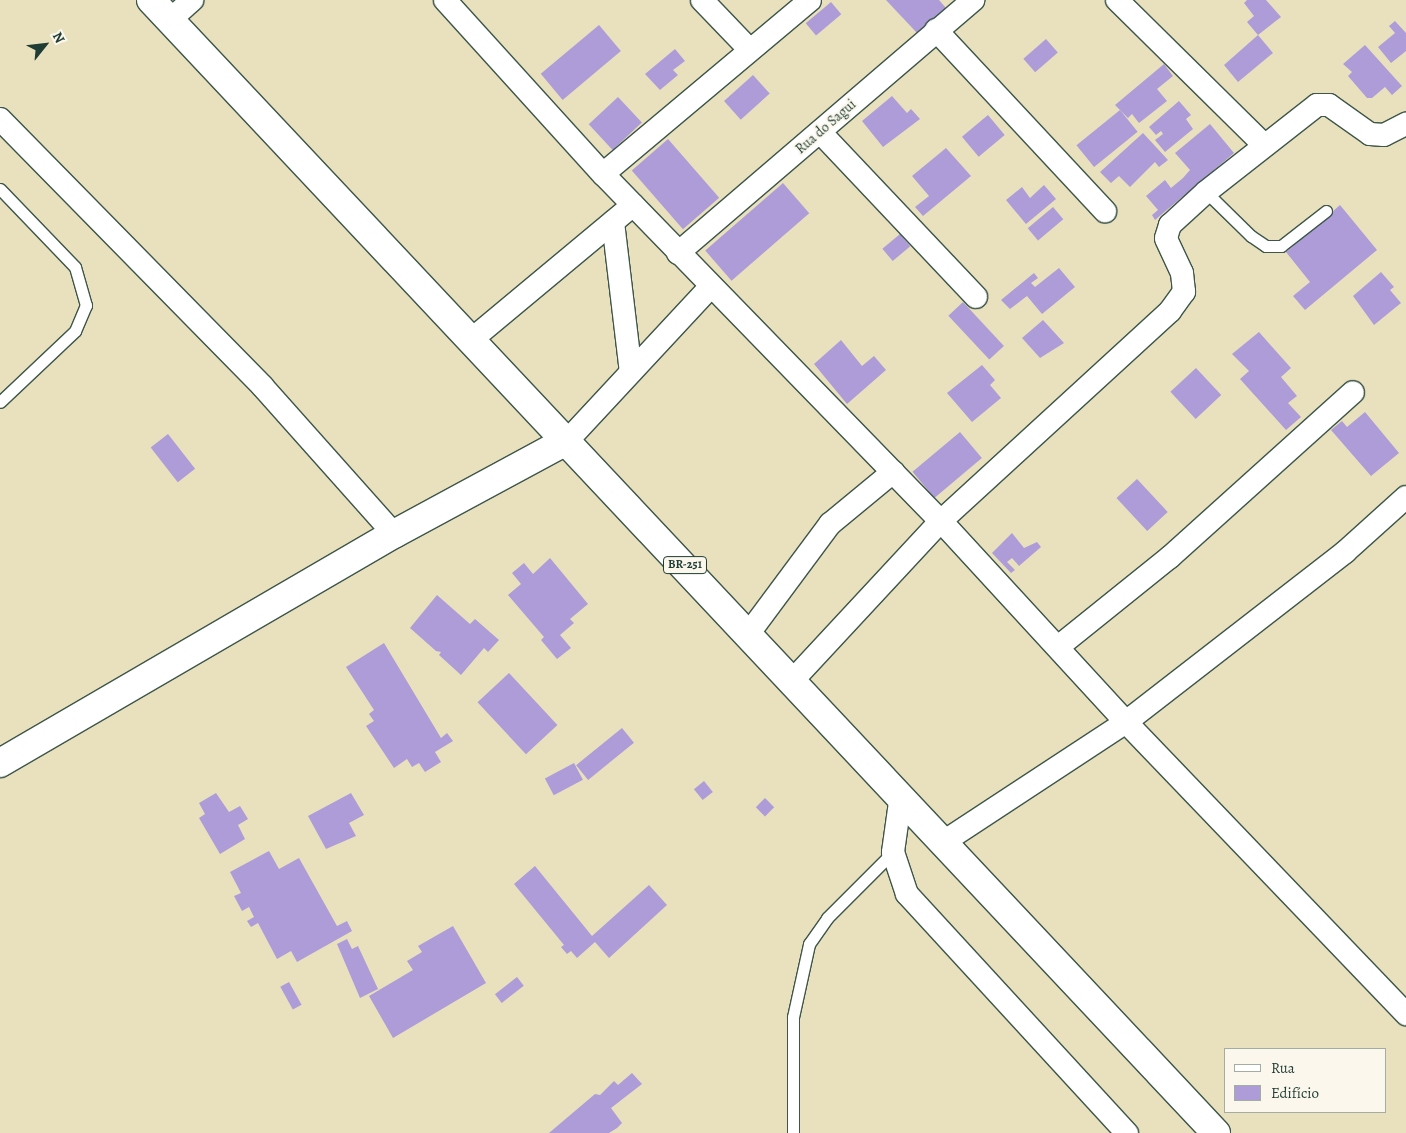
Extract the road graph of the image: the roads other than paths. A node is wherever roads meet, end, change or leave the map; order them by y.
1 (151, 0) edge
2 (192, 0) edge
3 (445, 0) edge
4 (702, 0) edge
5 (810, 0) edge
6 (973, 0) edge
7 (1118, 0) edge
8 (170, 20) junction
9 (936, 30) junction
10 (750, 50) junction
11 (0, 119) edge
12 (1406, 124) edge
13 (820, 132) junction
14 (1264, 145) junction
15 (603, 174) junction
16 (0, 189) edge
17 (1206, 192) junction
18 (633, 205) junction
19 (1104, 211) dead end
20 (1326, 211) dead end
21 (614, 222) junction
22 (678, 253) junction
23 (711, 286) junction
24 (976, 297) dead end
25 (471, 340) junction
26 (631, 372) junction
27 (1353, 392) dead end
28 (0, 402) edge
29 (568, 440) junction
30 (893, 472) junction
31 (1406, 496) edge
32 (941, 521) junction
33 (394, 534) junction
34 (749, 633) junction
35 (1058, 647) junction
36 (793, 680) junction
37 (1126, 722) junction
38 (0, 763) edge
39 (901, 795) junction
40 (942, 843) junction
41 (893, 852) junction
42 (1406, 1014) edge
43 (793, 1133) edge
44 (1127, 1133) edge
45 (1216, 1133) edge

1 - 8 main road, BR-251
2 - 8 street
3 - 15 street
4 - 10 street
5 - 10 street
6 - 9 street, Rua do Sagui
7 - 14 street
8 - 25 main road, BR-251
9 - 13 street, Rua do Sagui
9 - 19 street
10 - 15 street
11 - 33 street
12 - 14 street
13 - 22 street, Rua do Sagui
13 - 24 street
14 - 17 street
15 - 18 street
16 - 28 lane
17 - 20 lane
17 - 32 street
18 - 21 street
18 - 22 street
21 - 25 street
21 - 26 street
22 - 23 street
23 - 26 street
23 - 30 street
25 - 29 main road, BR-251
26 - 29 street
27 - 35 street
29 - 33 main road
29 - 34 main road, BR-251
30 - 32 street
30 - 34 street
31 - 37 street
32 - 35 street
32 - 36 street
33 - 38 main road
34 - 36 main road, BR-251
35 - 37 street
36 - 39 main road, BR-251
37 - 40 street
37 - 42 street
39 - 40 main road, BR-251
39 - 41 street
40 - 45 main road, BR-251
41 - 43 lane
41 - 44 street

